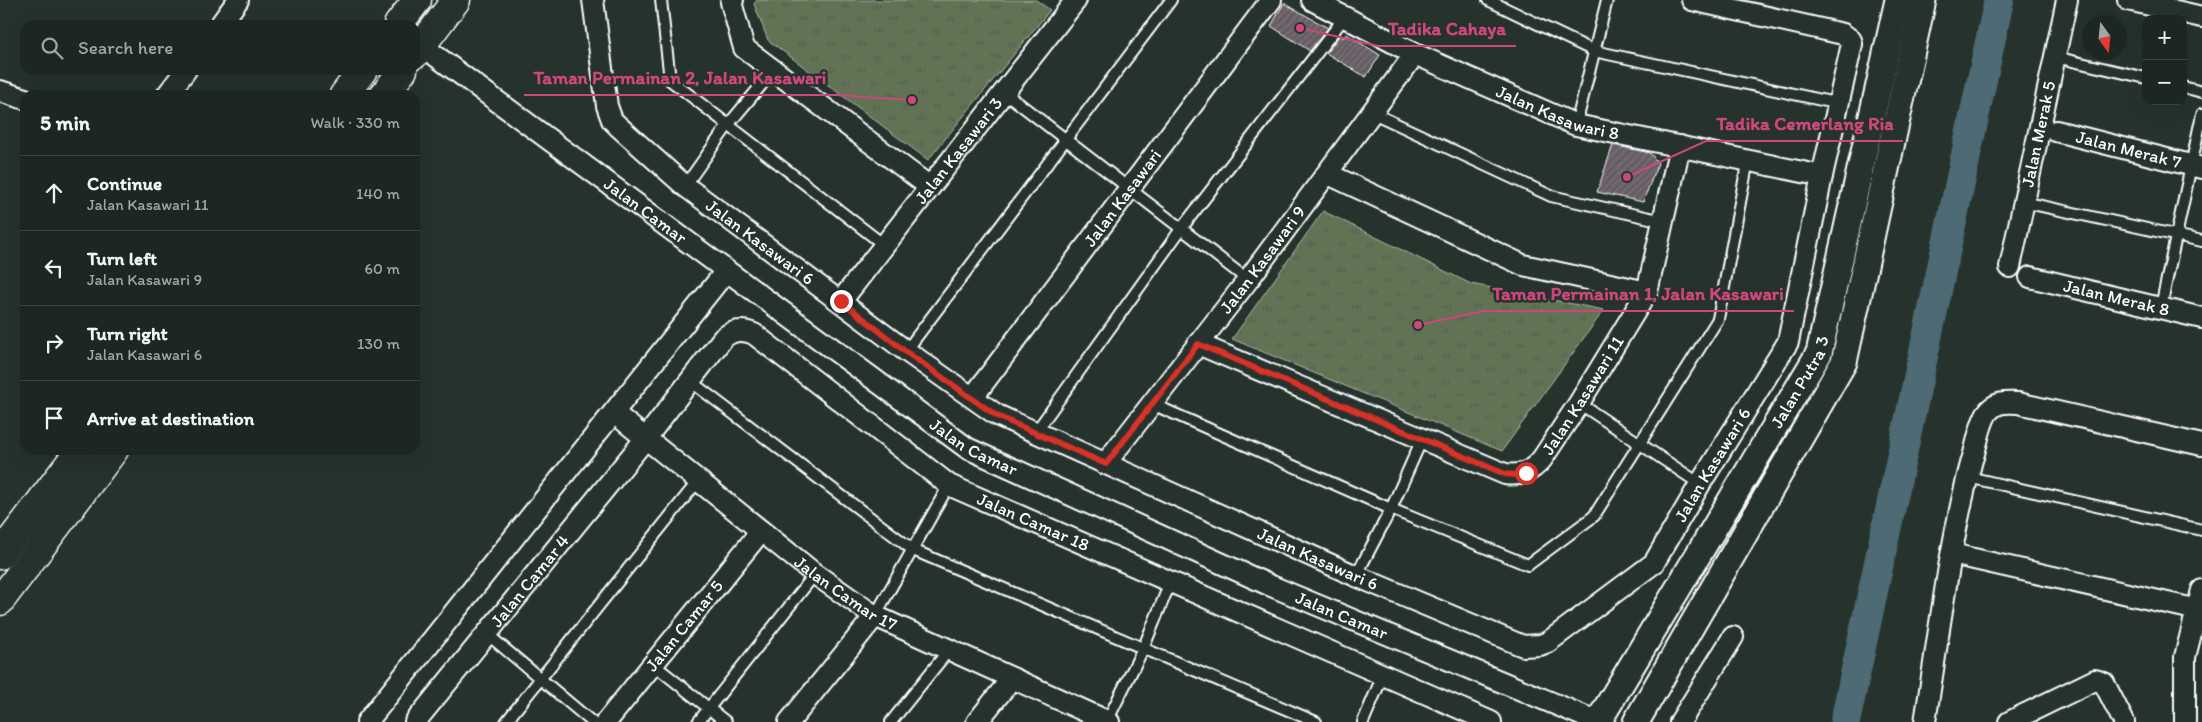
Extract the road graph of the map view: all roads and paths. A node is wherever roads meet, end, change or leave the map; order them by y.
1 (238, 0) edge
2 (417, 0) edge
3 (456, 0) edge
4 (592, 0) edge
5 (662, 0) edge
6 (733, 0) edge
7 (1171, 0) edge
8 (1271, 0) edge
9 (1312, 0) edge
10 (1488, 0) edge
11 (1607, 0) edge
12 (1692, 0) edge
13 (2067, 0) edge
14 (2128, 0) edge
15 (1072, 1) edge
16 (1893, 1) edge
17 (1922, 4) edge
18 (2202, 17) edge
19 (1344, 18) junction
20 (224, 20) edge
21 (402, 20) edge
22 (420, 47) edge
23 (420, 51) edge
24 (1594, 51) junction
25 (1416, 54) junction
26 (2055, 57) junction
27 (774, 70) junction
28 (182, 75) edge
29 (359, 75) edge
30 (399, 75) edge
31 (2142, 77) edge
32 (2187, 88) edge
33 (171, 90) edge
34 (348, 90) edge
35 (388, 90) edge
36 (0, 91) edge
37 (1004, 92) junction
38 (2202, 92) edge
39 (20, 97) edge
40 (1840, 104) junction
41 (1373, 113) junction
42 (2202, 114) edge
43 (728, 125) junction
44 (1576, 125) junction
45 (2056, 131) dead end
46 (1066, 140) junction
47 (1680, 146) junction
48 (1748, 160) junction
49 (2197, 167) edge
50 (1328, 174) junction
51 (1822, 176) junction
52 (686, 186) junction
53 (930, 187) junction
54 (1128, 188) junction
55 (2023, 202) junction
56 (1663, 220) junction
57 (1181, 229) junction
58 (2177, 235) junction
59 (2202, 241) edge
60 (884, 245) junction
61 (2010, 267) dead end
62 (726, 271) junction
63 (2030, 277) dead end
64 (1248, 280) junction
65 (1647, 292) junction
66 (841, 301) junction
67 (2161, 307) junction
68 (2202, 318) edge
69 (1198, 344) junction
70 (906, 352) junction
71 (689, 380) junction
72 (973, 397) junction
73 (1580, 403) junction
74 (1152, 404) junction
75 (614, 413) junction
76 (1035, 433) junction
77 (646, 438) junction
78 (1422, 439) junction
79 (1640, 442) junction
80 (2202, 445) edge
81 (76, 455) edge
82 (110, 455) edge
83 (1106, 464) junction
84 (1968, 477) junction
85 (698, 481) junction
86 (1700, 484) junction
87 (949, 485) junction
88 (1391, 510) junction
89 (2202, 530) edge
90 (761, 531) junction
91 (912, 550) junction
92 (1952, 554) junction
93 (0, 556) edge
94 (815, 574) junction
95 (1356, 576) junction
96 (1170, 582) junction
97 (0, 601) edge
98 (2199, 612) edge
99 (875, 616) junction
100 (486, 633) junction
101 (1733, 637) dead end
102 (1142, 649) junction
103 (948, 650) junction
104 (654, 664) junction
105 (1382, 675) junction
106 (1012, 678) junction
107 (540, 679) junction
108 (708, 709) junction
109 (367, 722) edge
110 (415, 722) edge
111 (506, 722) edge
112 (592, 722) edge
113 (606, 722) edge
114 (698, 722) edge
115 (726, 722) edge
116 (789, 722) edge
117 (891, 722) edge
118 (977, 722) edge
119 (1108, 722) edge
120 (1316, 722) edge
121 (1363, 722) edge
122 (1490, 722) edge
123 (1598, 722) edge
124 (1636, 722) edge
125 (1680, 722) edge
126 (1925, 722) edge
127 (2009, 722) edge
128 (2124, 722) edge
129 (2185, 722) edge

1 - 20 street
2 - 21 main road
3 - 22 main road
4 - 52 street, Jalan Kasawari 6
5 - 43 lane
6 - 27 street
7 - 46 lane
8 - 54 street, Jalan Kasawari
9 - 19 street, Jalan Kasawari 8
10 - 24 lane
11 - 24 lane
12 - 40 street, Jalan Kasawari 6
13 - 26 street, Jalan Merak 5
14 - 18 street
15 - 37 street, Jalan Kasawari 3
16 - 17 street
16 - 123 street, Jalan Putra 3
17 - 124 street, Jalan Putra 3
19 - 25 street, Jalan Kasawari 8
19 - 57 lane
23 - 62 street, Jalan Camar
24 - 40 lane
24 - 44 lane
25 - 41 street, Jalan Kasawari 9
25 - 44 street, Jalan Kasawari 8
26 - 31 lane
26 - 55 street, Jalan Merak 5
27 - 43 lane
27 - 53 street
28 - 33 street
29 - 34 main road
30 - 35 main road
32 - 38 lane
36 - 39 street
37 - 46 lane
37 - 53 street, Jalan Kasawari 3
40 - 51 street, Jalan Kasawari 6
41 - 50 street, Jalan Kasawari 9
41 - 56 lane
42 - 49 lane
43 - 52 lane
43 - 60 lane
44 - 47 street, Jalan Kasawari 8
45 - 49 street, Jalan Merak 7
46 - 54 lane
46 - 70 lane
47 - 48 street, Jalan Kasawari 8
47 - 56 street, Jalan Kasawari 11
48 - 51 street, Jalan Kasawari 8
48 - 79 lane
49 - 58 lane
50 - 64 street, Jalan Kasawari 9
50 - 65 street
51 - 86 street, Jalan Kasawari 6
52 - 66 street, Jalan Kasawari 6
53 - 60 street, Jalan Kasawari 3
54 - 57 lane
54 - 72 street, Jalan Kasawari
55 - 58 lane
55 - 61 street, Jalan Merak 5
56 - 65 street, Jalan Kasawari 11
57 - 64 lane
57 - 76 lane
58 - 59 lane
58 - 67 lane
60 - 66 street, Jalan Kasawari 3
62 - 75 street
62 - 123 street, Jalan Camar
63 - 67 street, Jalan Merak 8
64 - 69 street, Jalan Kasawari 9
65 - 73 street, Jalan Kasawari 11
66 - 70 street, Jalan Kasawari 6
67 - 68 street, Jalan Merak 8
69 - 74 street, Jalan Kasawari 9
69 - 78 street, Jalan Kasawari 11
70 - 72 street, Jalan Kasawari 6
71 - 77 street, Jalan Camar 18
71 - 87 street, Jalan Camar 18
71 - 91 lane
72 - 76 street, Jalan Kasawari 6
73 - 78 street, Jalan Kasawari 11
73 - 79 lane
74 - 83 street, Jalan Kasawari 9
74 - 88 lane
75 - 77 street, Jalan Camar 17
75 - 109 street
76 - 83 street, Jalan Kasawari 6
77 - 85 street, Jalan Camar 17
77 - 100 street, Jalan Camar 4
78 - 88 lane
79 - 86 lane
79 - 88 lane
80 - 84 street
81 - 93 main road
82 - 97 main road
83 - 95 street, Jalan Kasawari 6
84 - 89 lane
84 - 92 street
85 - 90 street, Jalan Camar 17
85 - 107 lane
86 - 95 street, Jalan Kasawari 6
87 - 91 lane
87 - 96 street, Jalan Camar 18
88 - 95 lane
90 - 94 street, Jalan Camar 17
90 - 104 street, Jalan Camar 5
91 - 99 lane
91 - 102 lane
92 - 98 street
92 - 126 street
94 - 99 street, Jalan Camar 17
94 - 108 lane
96 - 102 lane
96 - 105 street, Jalan Camar 18
98 - 129 street
99 - 103 street, Jalan Camar 17
99 - 116 street
100 - 107 lane
100 - 110 street, Jalan Camar 4
101 - 125 street
102 - 119 lane
102 - 120 lane
103 - 106 street, Jalan Camar 17
103 - 117 lane
104 - 108 lane
104 - 113 street, Jalan Camar 5
105 - 121 lane
105 - 122 street, Jalan Camar 18
106 - 118 street
106 - 119 street, Jalan Camar 17
107 - 111 lane
107 - 112 lane
108 - 114 lane
108 - 115 lane
127 - 128 street

